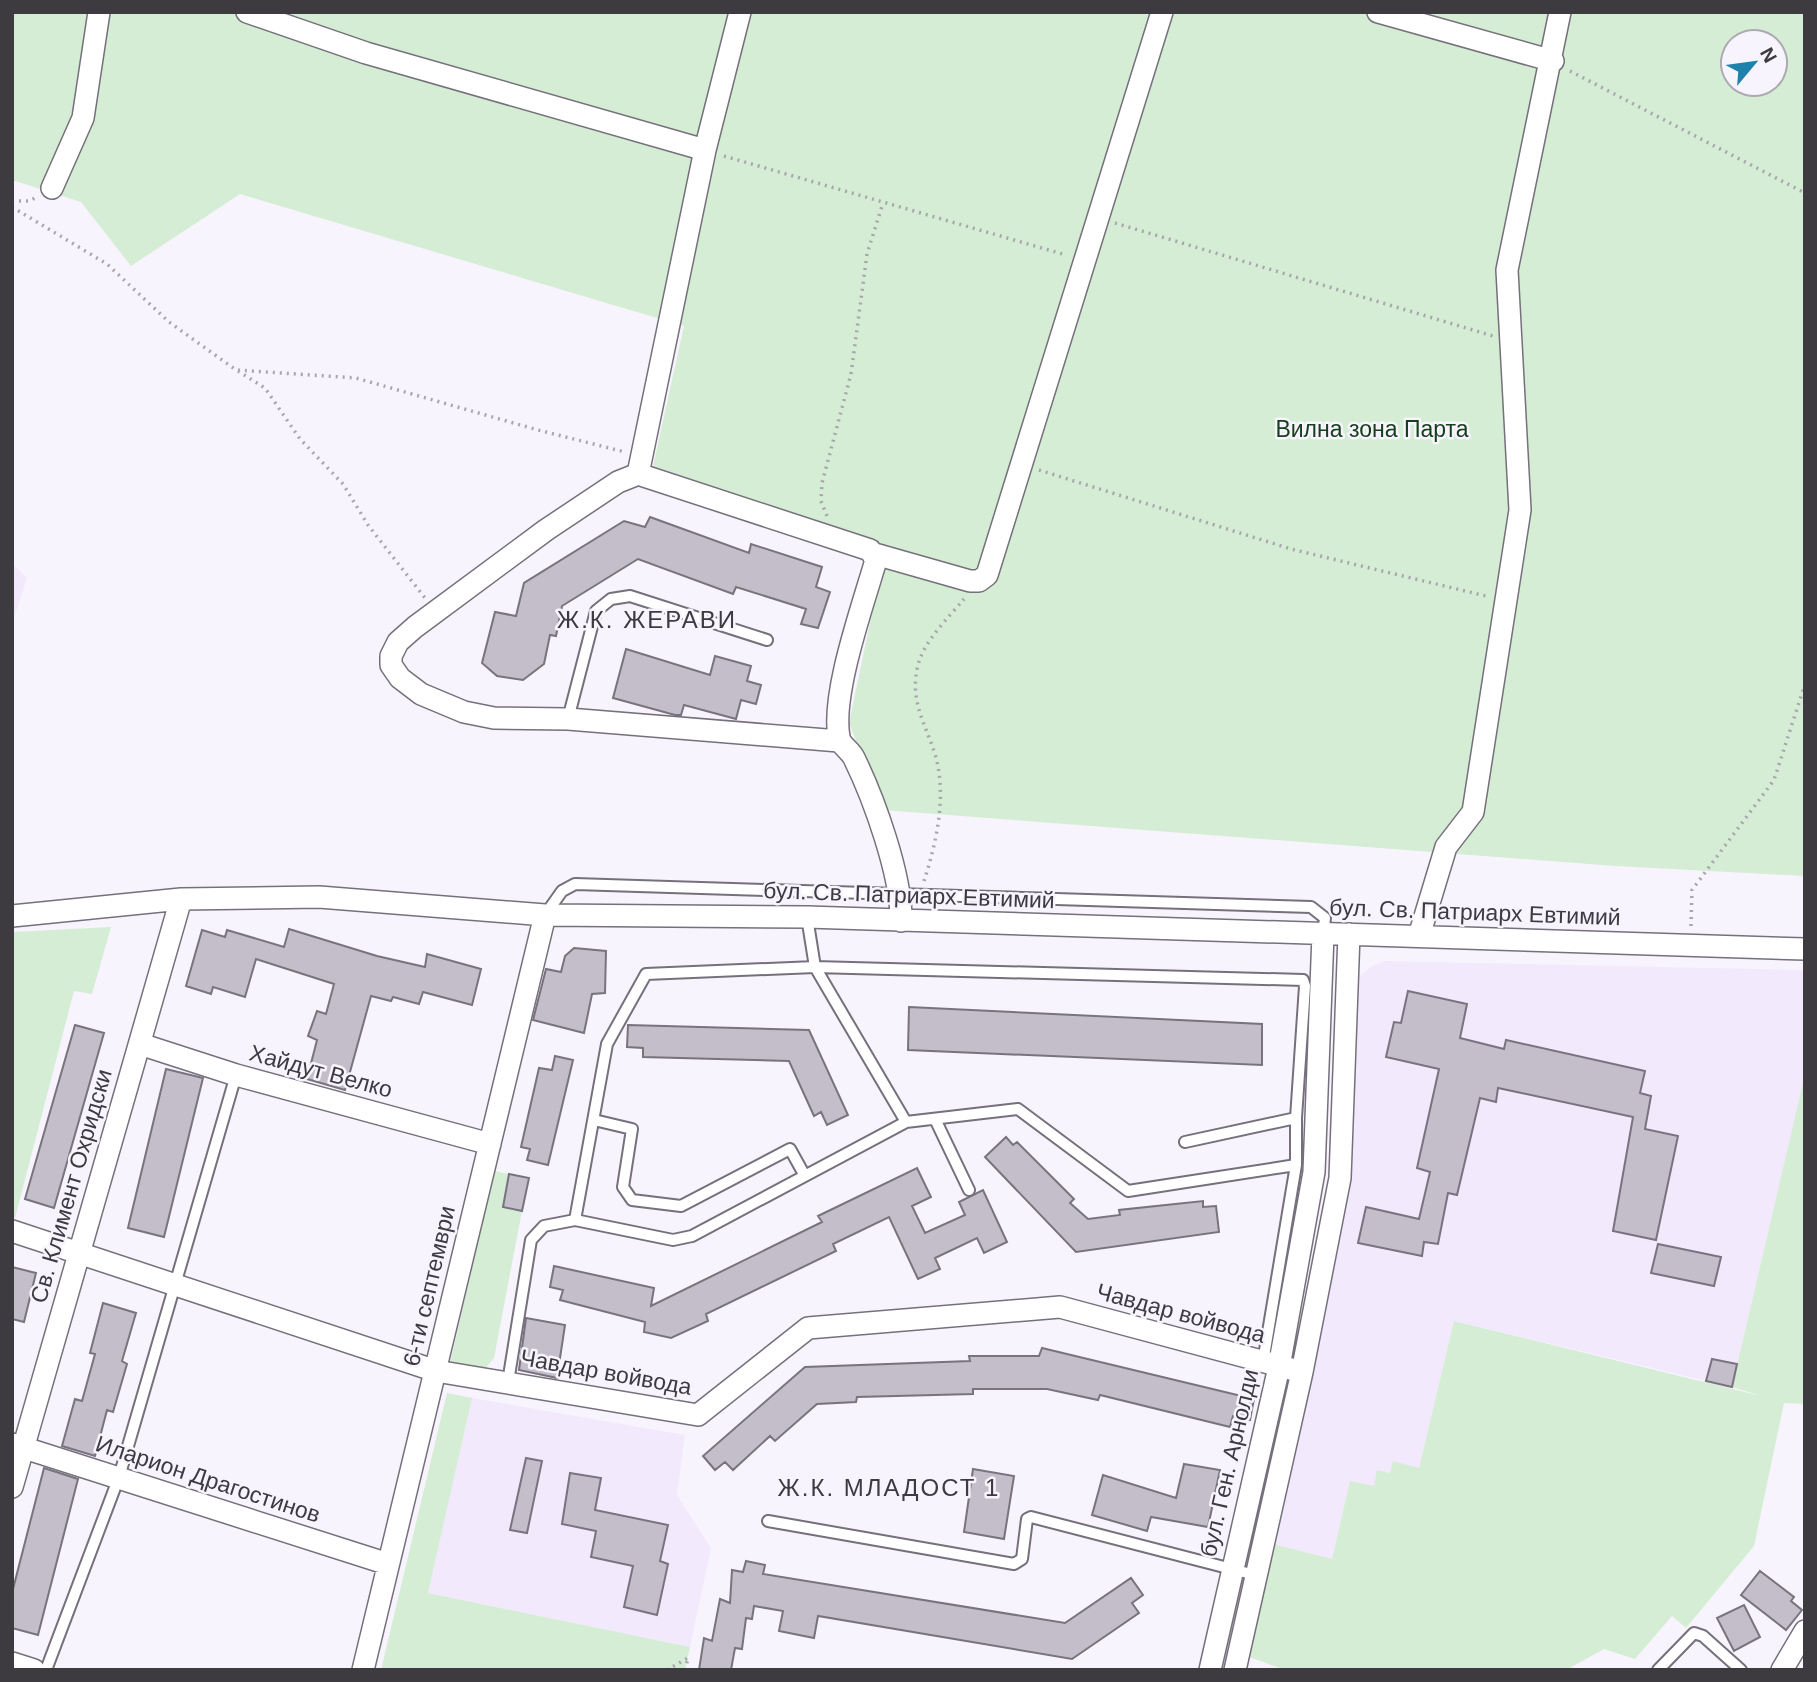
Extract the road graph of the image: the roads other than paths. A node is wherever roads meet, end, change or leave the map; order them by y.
1 (99, 12) edge
2 (247, 12) edge
3 (740, 12) edge
4 (1162, 12) edge
5 (1378, 12) edge
6 (1560, 12) edge
7 (1553, 61) junction
8 (705, 150) junction
9 (52, 188) road end
10 (640, 465) junction
11 (875, 554) junction
12 (767, 640) dead end
13 (568, 719) junction
14 (839, 741) junction
15 (910, 896) junction
16 (181, 899) junction
17 (545, 915) junction
18 (12, 916) edge
19 (807, 917) junction
20 (901, 921) junction
21 (1324, 934) junction
22 (1349, 934) junction
23 (1419, 936) junction
24 (1805, 949) edge
25 (815, 967) junction
26 (1313, 982) junction
27 (140, 1044) junction
28 (236, 1074) junction
29 (1296, 1118) junction
30 (935, 1119) junction
31 (594, 1120) junction
32 (906, 1122) junction
33 (1185, 1142) dead end
34 (490, 1144) junction
35 (1296, 1165) junction
36 (805, 1176) junction
37 (969, 1190) dead end
38 (575, 1220) junction
39 (12, 1231) edge
40 (80, 1253) junction
41 (173, 1284) junction
42 (1271, 1365) junction
43 (436, 1371) junction
44 (1302, 1372) junction
45 (508, 1382) junction
46 (18, 1445) edge
47 (118, 1478) junction
48 (12, 1487) edge
49 (768, 1521) dead end
50 (388, 1564) junction
51 (1231, 1569) junction
52 (1255, 1575) junction
53 (1805, 1631) edge
54 (12, 1663) edge
55 (34, 1670) edge
56 (46, 1670) edge
57 (363, 1670) edge
58 (1210, 1670) edge
59 (1234, 1670) edge
60 (1658, 1670) edge
61 (1741, 1670) edge
62 (1782, 1670) edge

1 - 9 street
2 - 8 street
3 - 8 street
4 - 11 street
5 - 7 street
6 - 7 street
7 - 23 street
8 - 10 street
10 - 11 street
10 - 13 street
11 - 14 street
12 - 13 lane
13 - 14 street
14 - 15 street
15 - 17 lane
15 - 20 street
15 - 21 lane
16 - 17 street, бул. Св. Патриарх Евтимий
16 - 18 street, бул. Св. Патриарх Евтимий
16 - 27 street, Св. Климент Охридски
17 - 19 street, бул. Св. Патриарх Евтимий
17 - 34 street, 6-ти септември
19 - 20 street, бул. Св. Патриарх Евтимий
19 - 25 lane
20 - 21 street, бул. Св. Патриарх Евтимий
21 - 22 street, бул. Св. Патриарх Евтимий
21 - 26 street, бул. Ген. Арнолди
22 - 23 street, бул. Св. Патриарх Евтимий
22 - 44 street
23 - 24 street, бул. Св. Патриарх Евтимий
25 - 26 lane
25 - 31 lane
25 - 32 lane
26 - 29 lane
26 - 42 street, бул. Ген. Арнолди
27 - 28 street, Хайдут Велко
27 - 40 street, Св. Климент Охридски
28 - 34 street, Хайдут Велко
28 - 41 lane
29 - 33 lane
29 - 35 lane
30 - 32 lane
30 - 35 lane
30 - 37 lane
31 - 36 lane
31 - 38 lane
32 - 36 lane
34 - 43 street, 6-ти септември
35 - 42 lane
36 - 38 lane
38 - 45 lane
39 - 40 street, Чавдар войвода
40 - 41 street, Чавдар войвода
40 - 46 street, Св. Климент Охридски
41 - 43 street, Чавдар войвода
41 - 47 lane
42 - 44 street, Чавдар войвода
42 - 45 street, Чавдар войвода
42 - 51 street, бул. Ген. Арнолди
43 - 45 street, Чавдар войвода
43 - 50 street, 6-ти септември
44 - 52 street
46 - 47 street, Иларион Драгостинов
46 - 48 street, Св. Климент Охридски
47 - 50 street, Иларион Драгостинов
47 - 56 lane
49 - 51 lane
50 - 57 street, 6-ти септември
51 - 52 lane
51 - 58 street, бул. Ген. Арнолди
52 - 59 street
53 - 62 street
54 - 55 street
60 - 61 lane

